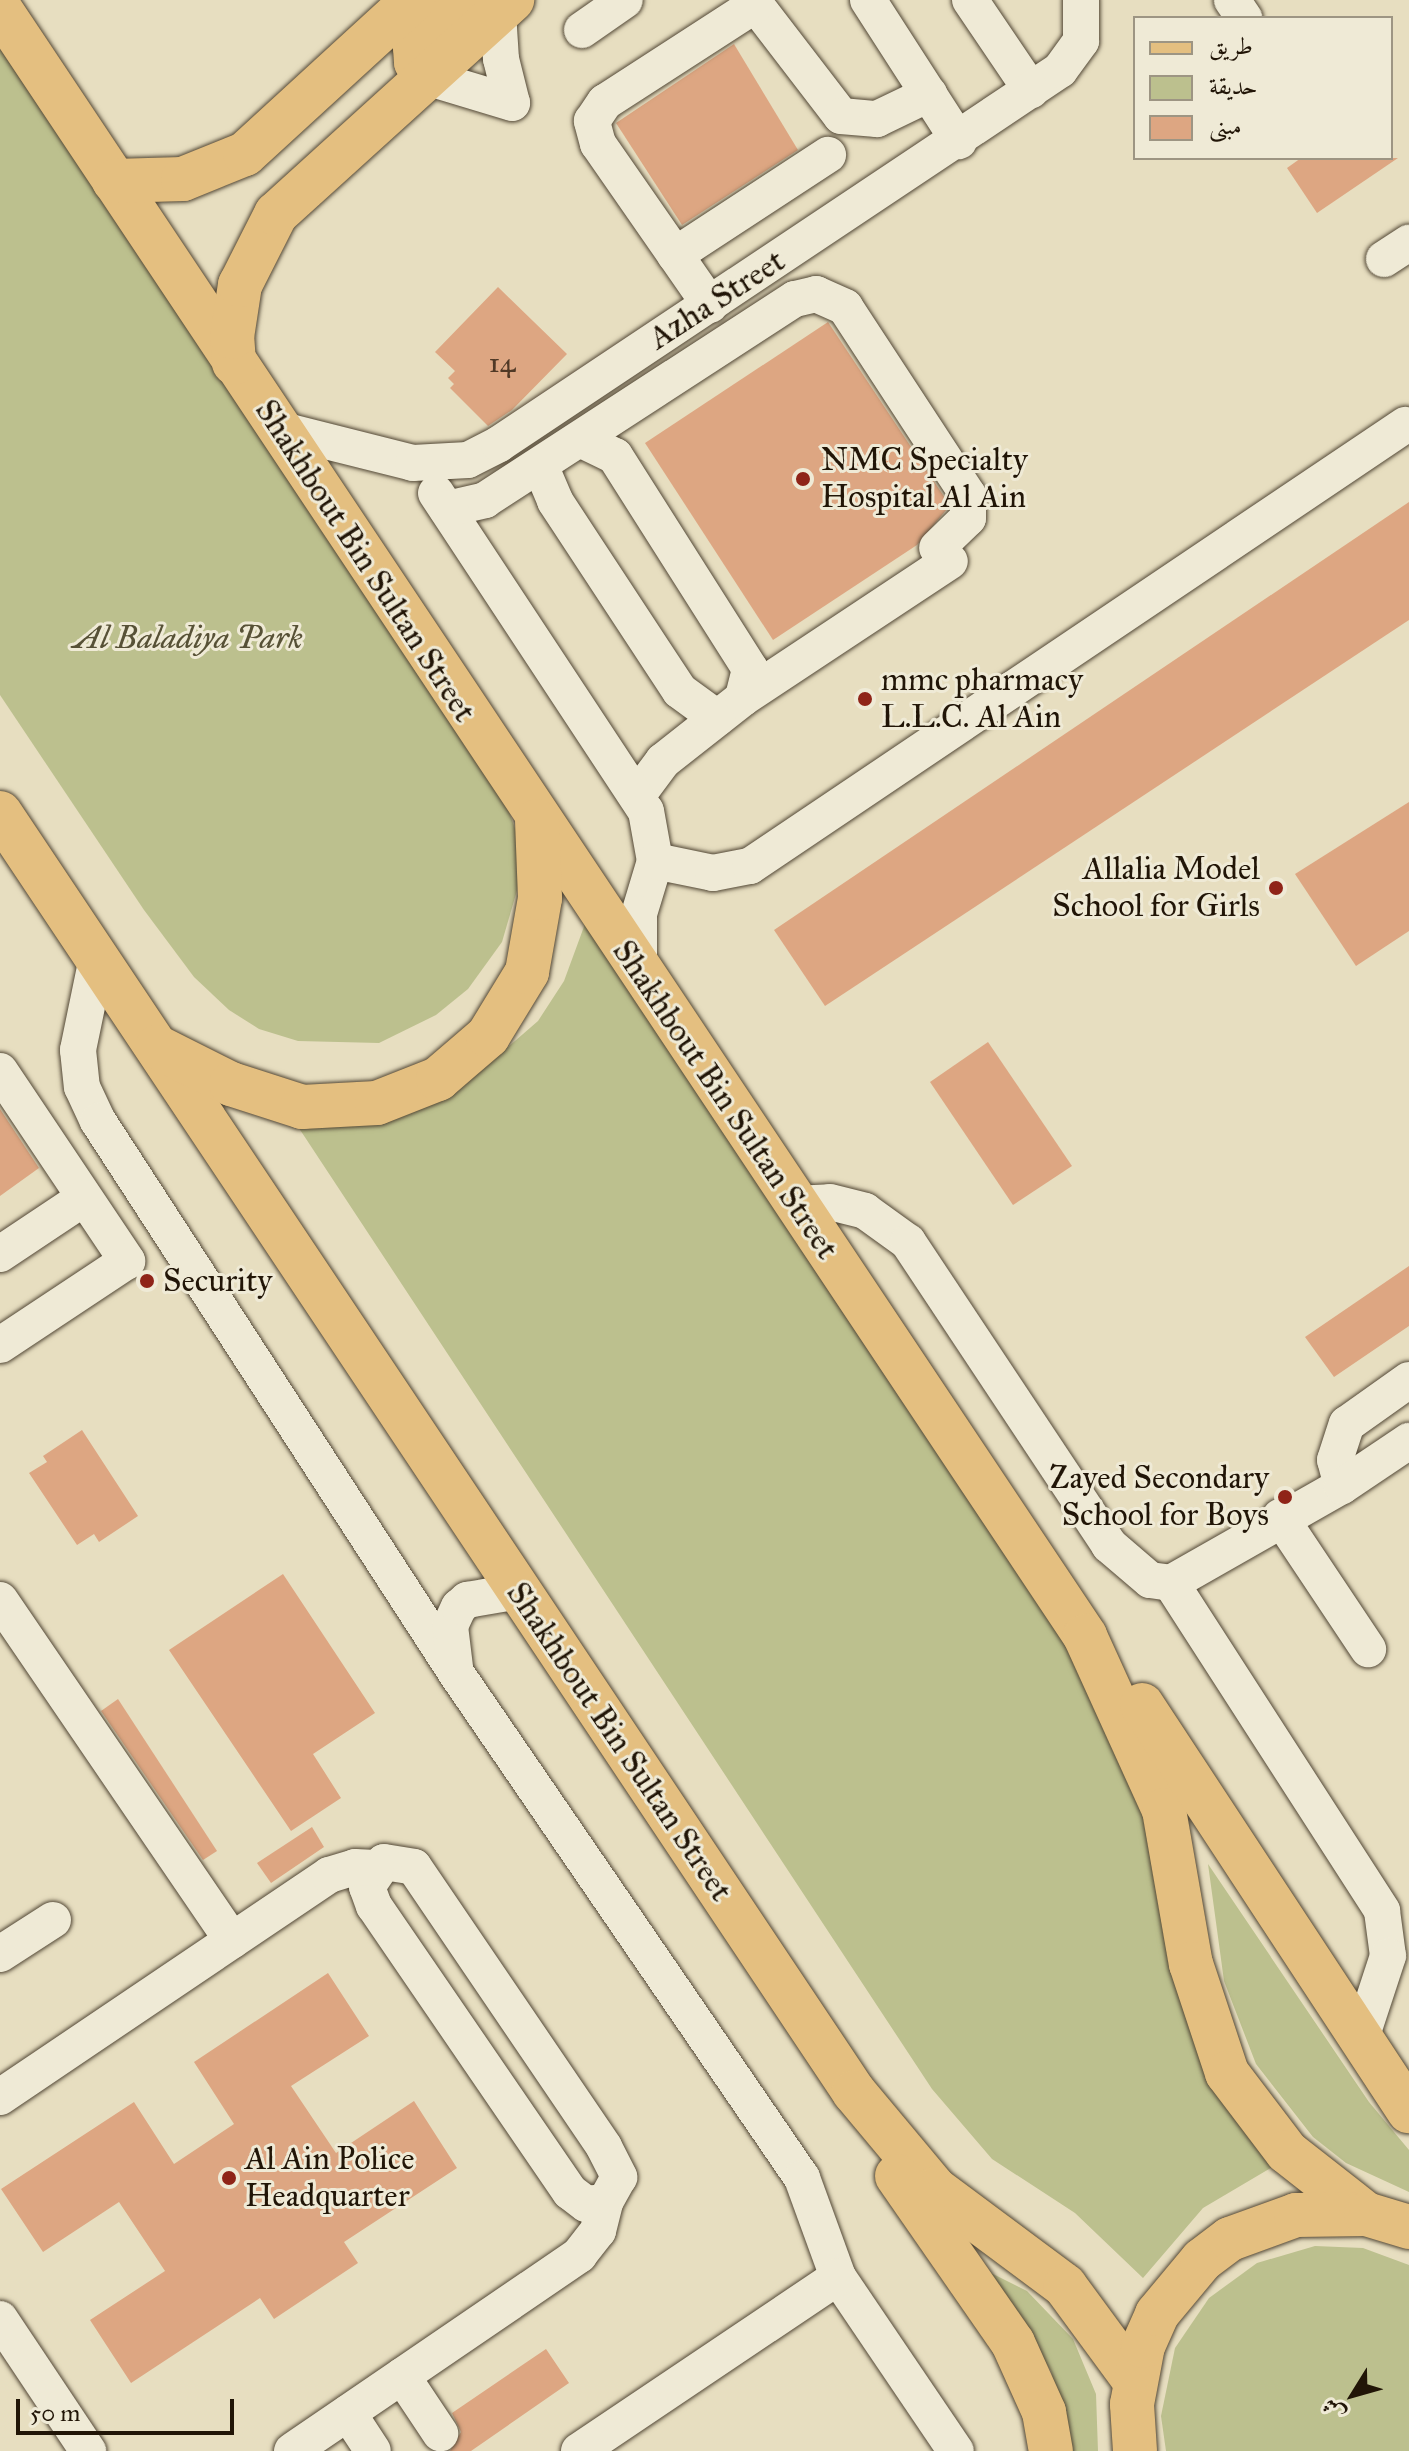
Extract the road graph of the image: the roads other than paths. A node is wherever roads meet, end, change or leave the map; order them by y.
1 (413, 0) edge
2 (625, 0) edge
3 (868, 0) edge
4 (970, 0) edge
5 (1081, 0) edge
6 (753, 2) edge
7 (489, 4) edge
8 (0, 9) edge
9 (582, 30) dead end
10 (426, 77) junction
11 (1031, 90) junction
12 (929, 94) junction
13 (959, 141) junction
14 (828, 155) dead end
15 (114, 181) junction
16 (675, 255) junction
17 (710, 305) junction
18 (234, 363) junction
19 (1405, 425) dead end
20 (278, 429) junction
21 (580, 439) junction
22 (413, 463) junction
23 (540, 465) junction
24 (447, 509) junction
25 (730, 708) junction
26 (637, 796) junction
27 (0, 813) edge
28 (537, 821) junction
29 (655, 861) junction
30 (97, 958) junction
31 (639, 972) junction
32 (155, 1046) junction
33 (0, 1071) edge
34 (84, 1198) junction
35 (795, 1204) junction
36 (170, 1231) junction
37 (0, 1254) edge
38 (127, 1261) junction
39 (0, 1345) edge
40 (1409, 1380) edge
41 (1409, 1441) edge
42 (1342, 1486) junction
43 (1280, 1517) junction
44 (394, 1577) junction
45 (1171, 1583) junction
46 (519, 1591) junction
47 (0, 1600) edge
48 (467, 1600) junction
49 (1085, 1636) junction
50 (1368, 1649) dead end
51 (456, 1673) junction
52 (376, 1868) junction
53 (443, 1908) junction
54 (53, 1920) dead end
55 (232, 1940) junction
56 (397, 1940) junction
57 (0, 1954) edge
58 (1361, 2038) junction
59 (854, 2092) junction
60 (0, 2097) edge
61 (1409, 2111) edge
62 (605, 2202) junction
63 (1366, 2214) junction
64 (1409, 2227) edge
65 (838, 2277) junction
66 (0, 2319) edge
67 (11, 2358) edge
68 (402, 2376) junction
69 (1134, 2380) junction
70 (348, 2413) junction
71 (440, 2433) dead end
72 (88, 2451) edge
73 (292, 2451) edge
74 (373, 2451) edge
75 (579, 2451) edge
76 (956, 2451) edge
77 (1051, 2451) edge
78 (1135, 2451) edge

1 - 15 main road
2 - 9 lane
3 - 12 lane
4 - 11 lane
5 - 11 lane, Azha Street
6 - 12 lane
6 - 16 lane
7 - 10 main road
7 - 10 lane
8 - 15 main road, Shakhbout Bin Sultan Street
10 - 18 main road
11 - 13 lane, Azha Street
12 - 13 lane
13 - 17 lane, Azha Street
14 - 16 lane
15 - 18 main road, Shakhbout Bin Sultan Street
16 - 17 lane
17 - 22 lane, Azha Street
18 - 20 main road, Shakhbout Bin Sultan Street
19 - 29 lane
20 - 22 lane, Azha Street
20 - 28 main road, Shakhbout Bin Sultan Street
21 - 23 lane
21 - 25 lane
21 - 25 lane
22 - 24 lane
23 - 24 lane
23 - 25 lane
24 - 26 lane
25 - 26 lane
26 - 29 lane
27 - 30 main road, Shakhbout Bin Sultan Street
28 - 31 main road, Shakhbout Bin Sultan Street
28 - 32 main road
29 - 31 lane
30 - 32 main road, Shakhbout Bin Sultan Street
30 - 36 lane
31 - 35 main road, Shakhbout Bin Sultan Street
32 - 46 main road, Shakhbout Bin Sultan Street
33 - 34 lane
34 - 37 lane
34 - 38 lane
35 - 45 lane
35 - 49 main road, Shakhbout Bin Sultan Street
36 - 38 lane
36 - 44 lane
38 - 39 lane
40 - 42 lane
41 - 42 lane
42 - 43 lane
43 - 45 lane
43 - 50 lane
44 - 48 lane
44 - 51 lane
45 - 58 lane
46 - 48 lane
46 - 59 main road, Shakhbout Bin Sultan Street
47 - 55 lane
48 - 51 lane
49 - 58 main road
49 - 63 main road, Shakhbout Bin Sultan Street
51 - 65 lane
52 - 53 lane
52 - 55 lane
52 - 56 lane
53 - 56 lane
53 - 62 lane
54 - 57 lane
55 - 60 lane
56 - 62 lane
58 - 61 main road
59 - 69 main road, Shakhbout Bin Sultan Street
59 - 77 main road
62 - 68 lane
63 - 64 main road
63 - 69 main road
65 - 75 lane
65 - 76 lane
66 - 67 lane
67 - 72 lane
68 - 70 lane
68 - 71 lane
69 - 78 main road
70 - 73 lane
70 - 74 lane

